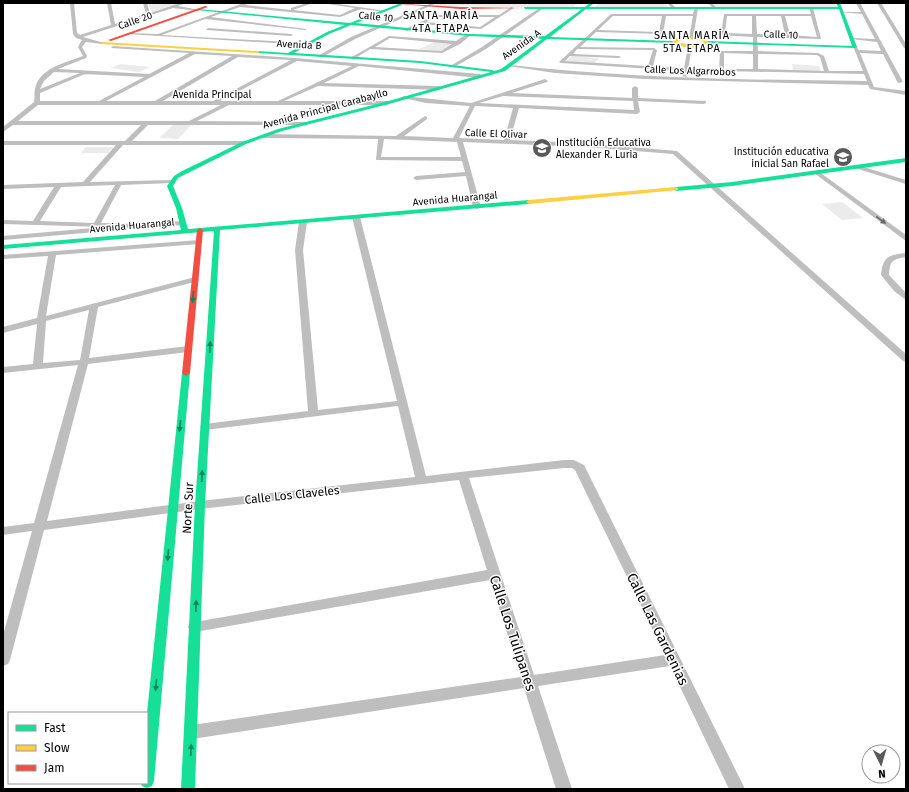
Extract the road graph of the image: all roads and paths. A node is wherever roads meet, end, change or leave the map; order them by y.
1 (72, 3) edge
2 (109, 3) edge
3 (145, 3) edge
4 (184, 3) edge
5 (249, 3) edge
6 (311, 3) edge
7 (323, 3) edge
8 (390, 3) edge
9 (648, 3) edge
10 (858, 3) edge
11 (879, 3) edge
12 (402, 4) edge
13 (274, 5) dead end
14 (337, 5) junction
15 (430, 5) edge
16 (240, 6) junction
17 (586, 6) edge
18 (671, 6) edge
19 (713, 6) edge
20 (839, 6) edge
21 (172, 7) junction
22 (811, 7) edge
23 (220, 8) edge
24 (264, 8) junction
25 (360, 8) junction
26 (512, 8) junction
27 (542, 8) junction
28 (198, 10) junction
29 (288, 11) junction
30 (384, 11) junction
31 (695, 12) junction
32 (313, 13) junction
33 (863, 13) junction
34 (148, 14) junction
35 (635, 15) junction
36 (664, 15) junction
37 (754, 15) junction
38 (784, 15) junction
39 (468, 16) junction
40 (500, 16) junction
41 (204, 18) junction
42 (229, 21) junction
43 (633, 21) dead end
44 (420, 23) junction
45 (113, 25) junction
46 (350, 25) junction
47 (448, 25) junction
48 (631, 26) dead end
49 (377, 27) junction
50 (405, 30) junction
51 (595, 31) junction
52 (629, 32) junction
53 (128, 34) junction
54 (291, 35) junction
55 (469, 35) junction
56 (78, 36) junction
57 (155, 36) junction
58 (501, 36) junction
59 (550, 37) junction
60 (788, 37) junction
61 (587, 39) junction
62 (85, 40) junction
63 (878, 41) junction
64 (904, 41) edge
65 (690, 42) junction
66 (102, 43) junction
67 (276, 43) junction
68 (458, 43) junction
69 (306, 44) junction
70 (756, 44) junction
71 (855, 46) junction
72 (113, 47) dead end
73 (369, 48) junction
74 (577, 48) junction
75 (622, 48) junction
76 (906, 48) edge
77 (193, 53) junction
78 (790, 53) junction
79 (884, 53) junction
80 (568, 55) junction
81 (236, 56) junction
82 (320, 56) junction
83 (292, 57) junction
84 (619, 57) junction
85 (791, 59) dead end
86 (356, 61) junction
87 (454, 65) junction
88 (510, 66) junction
89 (616, 66) junction
90 (792, 66) dead end
91 (650, 68) junction
92 (51, 70) junction
93 (686, 70) junction
94 (495, 71) junction
95 (756, 71) junction
96 (86, 72) junction
97 (792, 72) junction
98 (826, 72) junction
99 (866, 73) junction
100 (150, 76) junction
101 (480, 76) junction
102 (685, 80) junction
103 (545, 81) dead end
104 (900, 82) dead end
105 (869, 83) junction
106 (316, 84) junction
107 (439, 88) junction
108 (635, 88) dead end
109 (37, 92) junction
110 (906, 93) edge
111 (502, 94) junction
112 (405, 97) junction
113 (635, 99) junction
114 (37, 102) junction
115 (99, 102) junction
116 (156, 102) junction
117 (214, 102) junction
118 (229, 102) junction
119 (276, 102) junction
120 (387, 102) junction
121 (704, 102) dead end
122 (471, 104) junction
123 (516, 108) junction
124 (425, 118) dead end
125 (10, 123) junction
126 (146, 123) junction
127 (189, 123) junction
128 (306, 123) junction
129 (3, 130) edge
130 (264, 136) junction
131 (381, 137) junction
132 (397, 138) junction
133 (458, 141) junction
134 (3, 143) edge
135 (124, 143) junction
136 (244, 143) junction
137 (506, 143) junction
138 (464, 159) junction
139 (906, 160) edge
140 (857, 167) junction
141 (820, 172) junction
142 (468, 174) junction
143 (416, 178) dead end
144 (172, 181) junction
145 (906, 182) edge
146 (119, 183) junction
147 (85, 184) junction
148 (59, 185) junction
149 (715, 186) junction
150 (3, 187) edge
151 (477, 207) junction
152 (356, 218) junction
153 (3, 222) edge
154 (303, 222) junction
155 (35, 223) junction
156 (96, 225) junction
157 (137, 226) junction
158 (184, 227) junction
159 (217, 229) junction
160 (200, 230) junction
161 (906, 230) edge
162 (906, 238) edge
163 (199, 242) junction
164 (3, 245) edge
165 (53, 253) junction
166 (906, 254) edge
167 (3, 257) edge
168 (195, 279) junction
169 (906, 297) edge
170 (94, 306) junction
171 (40, 320) junction
172 (3, 330) edge
173 (188, 349) junction
174 (906, 359) edge
175 (84, 362) junction
176 (38, 367) junction
177 (3, 370) edge
178 (402, 403) junction
179 (313, 414) junction
180 (205, 427) junction
181 (580, 468) joint
182 (462, 476) junction
183 (422, 481) junction
184 (200, 506) junction
185 (172, 509) junction
186 (40, 526) junction
187 (3, 531) edge
188 (494, 574) junction
189 (195, 627) junction
190 (3, 660) edge
191 (673, 660) junction
192 (529, 681) junction
193 (192, 732) junction
194 (148, 771) edge
195 (188, 789) edge
196 (564, 789) edge
197 (737, 789) edge

1 - 56 street
2 - 45 street
3 - 34 street
4 - 21 street, Calle 20
5 - 16 street
6 - 29 street
7 - 14 street
8 - 12 street
9 - 18 street
10 - 33 street
11 - 64 street
12 - 15 street
12 - 30 street
13 - 24 street
14 - 25 street
14 - 32 street
15 - 26 street
15 - 49 street
16 - 23 street
16 - 24 street
17 - 18 street
17 - 27 street
17 - 59 street, Avenida A
18 - 19 street
18 - 31 street
19 - 22 street
19 - 31 street
20 - 22 street
20 - 33 street
20 - 71 street
21 - 28 street
21 - 34 street, Calle 20
22 - 38 street
22 - 60 street
23 - 28 street, Calle 20
23 - 41 street
23 - 46 street, Calle 10
24 - 29 street
25 - 30 street
25 - 32 street
26 - 27 street
26 - 40 street
27 - 58 street
28 - 53 street, Calle 20
29 - 32 street
30 - 46 street
31 - 36 street
31 - 65 street
33 - 63 street
34 - 45 street, Calle 20
35 - 36 street
35 - 43 street
35 - 51 street
36 - 52 street
37 - 38 street
37 - 70 street
37 - 70 street
38 - 60 street
39 - 40 street
39 - 44 street
39 - 47 street
40 - 47 street
41 - 42 street
41 - 57 street
42 - 54 street
42 - 54 street
44 - 47 street
44 - 50 street
45 - 56 street, Calle 20
46 - 49 street, Calle 10
46 - 69 street
48 - 52 street
49 - 50 street, Calle 10
49 - 82 street
50 - 55 street, Calle 10
51 - 52 street
51 - 61 street
53 - 57 street
53 - 66 street, Calle 20
54 - 67 street
55 - 58 street, Calle 10
55 - 68 street
56 - 62 street
57 - 67 street
58 - 59 street, Calle 10
58 - 87 street
59 - 61 street, Calle 10
59 - 88 street, Avenida A
59 - 94 street, Avenida A
60 - 70 street
61 - 65 street, Calle 10
61 - 74 street
62 - 66 street
62 - 92 street
63 - 71 street
63 - 79 street
64 - 76 street
65 - 70 street, Calle 10
65 - 93 street
66 - 83 street, Avenida B
67 - 69 street
68 - 73 street
68 - 73 street
69 - 83 street
70 - 71 street, Calle 10
70 - 78 street
70 - 95 street
70 - 95 street
71 - 79 street
71 - 99 street
72 - 77 street, Avenida B
73 - 86 street
74 - 75 street
74 - 80 street
75 - 84 street
75 - 91 street
77 - 81 street, Avenida B
77 - 100 street
78 - 85 street
78 - 98 street
79 - 104 street
80 - 84 street
80 - 89 street
81 - 83 street, Avenida B
81 - 116 street
82 - 83 street, Avenida B
82 - 86 street, Avenida B
83 - 86 street, Avenida B
83 - 117 street
84 - 89 street
86 - 87 street, Avenida B
86 - 101 street, Avenida B
86 - 106 street
87 - 94 street, Avenida B
88 - 94 street, Avenida A
88 - 102 street, Calle Los Algarrobos
89 - 91 street
90 - 97 street
91 - 93 street
92 - 96 street
92 - 109 street
93 - 102 street
94 - 101 street, Avenida Principal Carabayllo
95 - 97 street
96 - 100 street
96 - 109 street
97 - 98 street
98 - 99 street
99 - 105 street
100 - 115 street
101 - 107 street, Avenida Principal Carabayllo
102 - 105 street, Calle Los Algarrobos
103 - 111 street
105 - 110 street
106 - 107 street
106 - 119 street
107 - 112 street, Avenida Principal Carabayllo
108 - 113 street
109 - 114 street
111 - 113 street
111 - 122 street
112 - 120 street, Avenida Principal Carabayllo
112 - 122 street
113 - 121 street
113 - 123 street
114 - 115 street, Avenida Principal
114 - 125 street
115 - 116 street, Avenida Principal
116 - 117 street, Avenida Principal
117 - 118 street, Avenida Principal
118 - 119 street, Avenida Principal
118 - 127 street
119 - 120 street, Avenida Principal
120 - 128 street, Avenida Principal Carabayllo
122 - 123 street
122 - 133 street
123 - 137 street
124 - 132 street
125 - 126 street
125 - 129 street
126 - 127 street
126 - 135 street
127 - 128 street
128 - 130 street, Avenida Principal Carabayllo
130 - 131 street, Calle El Olivar
130 - 136 street, Avenida Principal Carabayllo
131 - 132 street, Calle El Olivar
131 - 138 street
132 - 133 street, Calle El Olivar
133 - 137 street, Calle El Olivar
133 - 138 street
134 - 135 street
135 - 136 street
135 - 147 street
136 - 144 street, Avenida Principal Carabayllo
137 - 149 street, Calle El Olivar
138 - 142 street
139 - 140 street, Avenida Huarangal
140 - 141 street, Avenida Huarangal
140 - 145 street
141 - 149 street, Avenida Huarangal
141 - 161 street
141 -> 162 street
142 - 143 street
142 - 151 street
144 - 146 street
144 - 158 street
146 - 147 street
146 - 156 street
147 - 148 street
148 - 150 street
148 - 155 street
149 - 151 street, Avenida Huarangal
149 - 174 street, Calle El Olivar
151 - 152 street, Avenida Huarangal
152 - 154 street, Avenida Huarangal
152 - 178 street
153 - 155 street
154 - 159 street, Avenida Huarangal
154 - 179 street
155 - 156 street
156 - 157 street
157 - 158 street
157 - 164 street
158 - 160 street, Avenida Huarangal
158 - 164 street, Avenida Huarangal
159 - 160 street, Avenida Huarangal
180 -> 159 street, Norte Sur
160 - 163 street, Norte Sur
163 - 165 street
163 - 168 street, Norte Sur
165 - 167 street
165 - 171 street
166 - 169 street
168 - 170 street
168 -> 173 street, Norte Sur
170 - 171 street
170 - 175 street
171 - 172 street
171 - 176 street
173 - 175 street
173 -> 185 street, Norte Sur
175 - 176 street
175 - 186 street
176 - 177 street
178 - 179 street
178 - 183 street
179 - 180 street
184 -> 180 street, Norte Sur
181 - 182 street, Calle Los Claveles
181 - 191 street, Calle Las Gardenias
182 - 183 street, Calle Los Claveles
182 - 188 street, Calle Los Tulipanes
183 - 184 street, Calle Los Claveles
184 - 185 street, Calle Los Claveles
189 -> 184 street, Norte Sur
185 - 186 street, Calle Los Claveles
185 -> 194 street, Norte Sur
186 - 187 street, Calle Los Claveles
186 - 190 street
188 - 189 street
188 - 192 street, Calle Los Tulipanes
189 - 193 street, Norte Sur
191 - 192 street
191 - 197 street, Calle Las Gardenias
192 - 193 street
192 - 196 street, Calle Los Tulipanes
195 -> 193 street, Norte Sur

